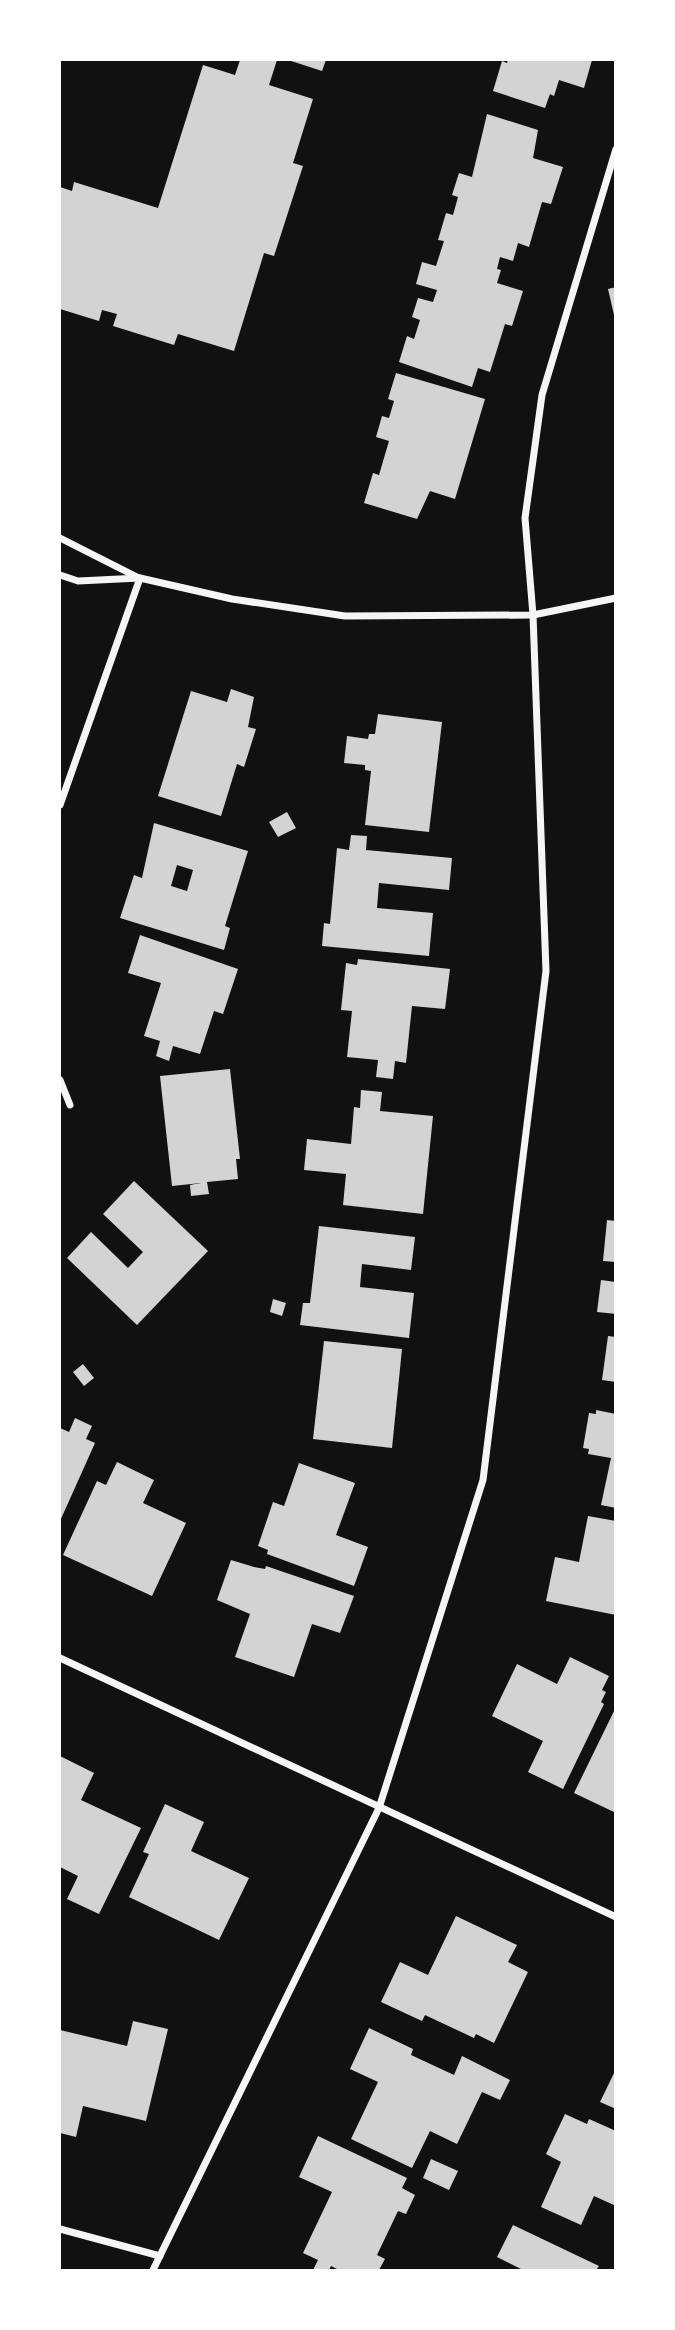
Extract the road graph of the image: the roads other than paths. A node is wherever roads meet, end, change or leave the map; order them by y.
1 (615, 149) edge
2 (60, 538) edge
3 (60, 575) edge
4 (140, 578) junction
5 (615, 598) edge
6 (533, 615) junction
7 (60, 805) edge
8 (60, 1080) edge
9 (70, 1105) dead end
10 (60, 1658) edge
11 (379, 1808) junction
12 (615, 1917) edge
13 (60, 2229) edge
14 (160, 2256) junction
15 (153, 2270) edge

1 - 6 street
2 - 4 street
3 - 4 street
4 - 6 street
4 - 7 street
5 - 6 street
6 - 11 street
8 - 9 street
10 - 11 street
11 - 12 street
11 - 14 street
13 - 14 street
14 - 15 street

